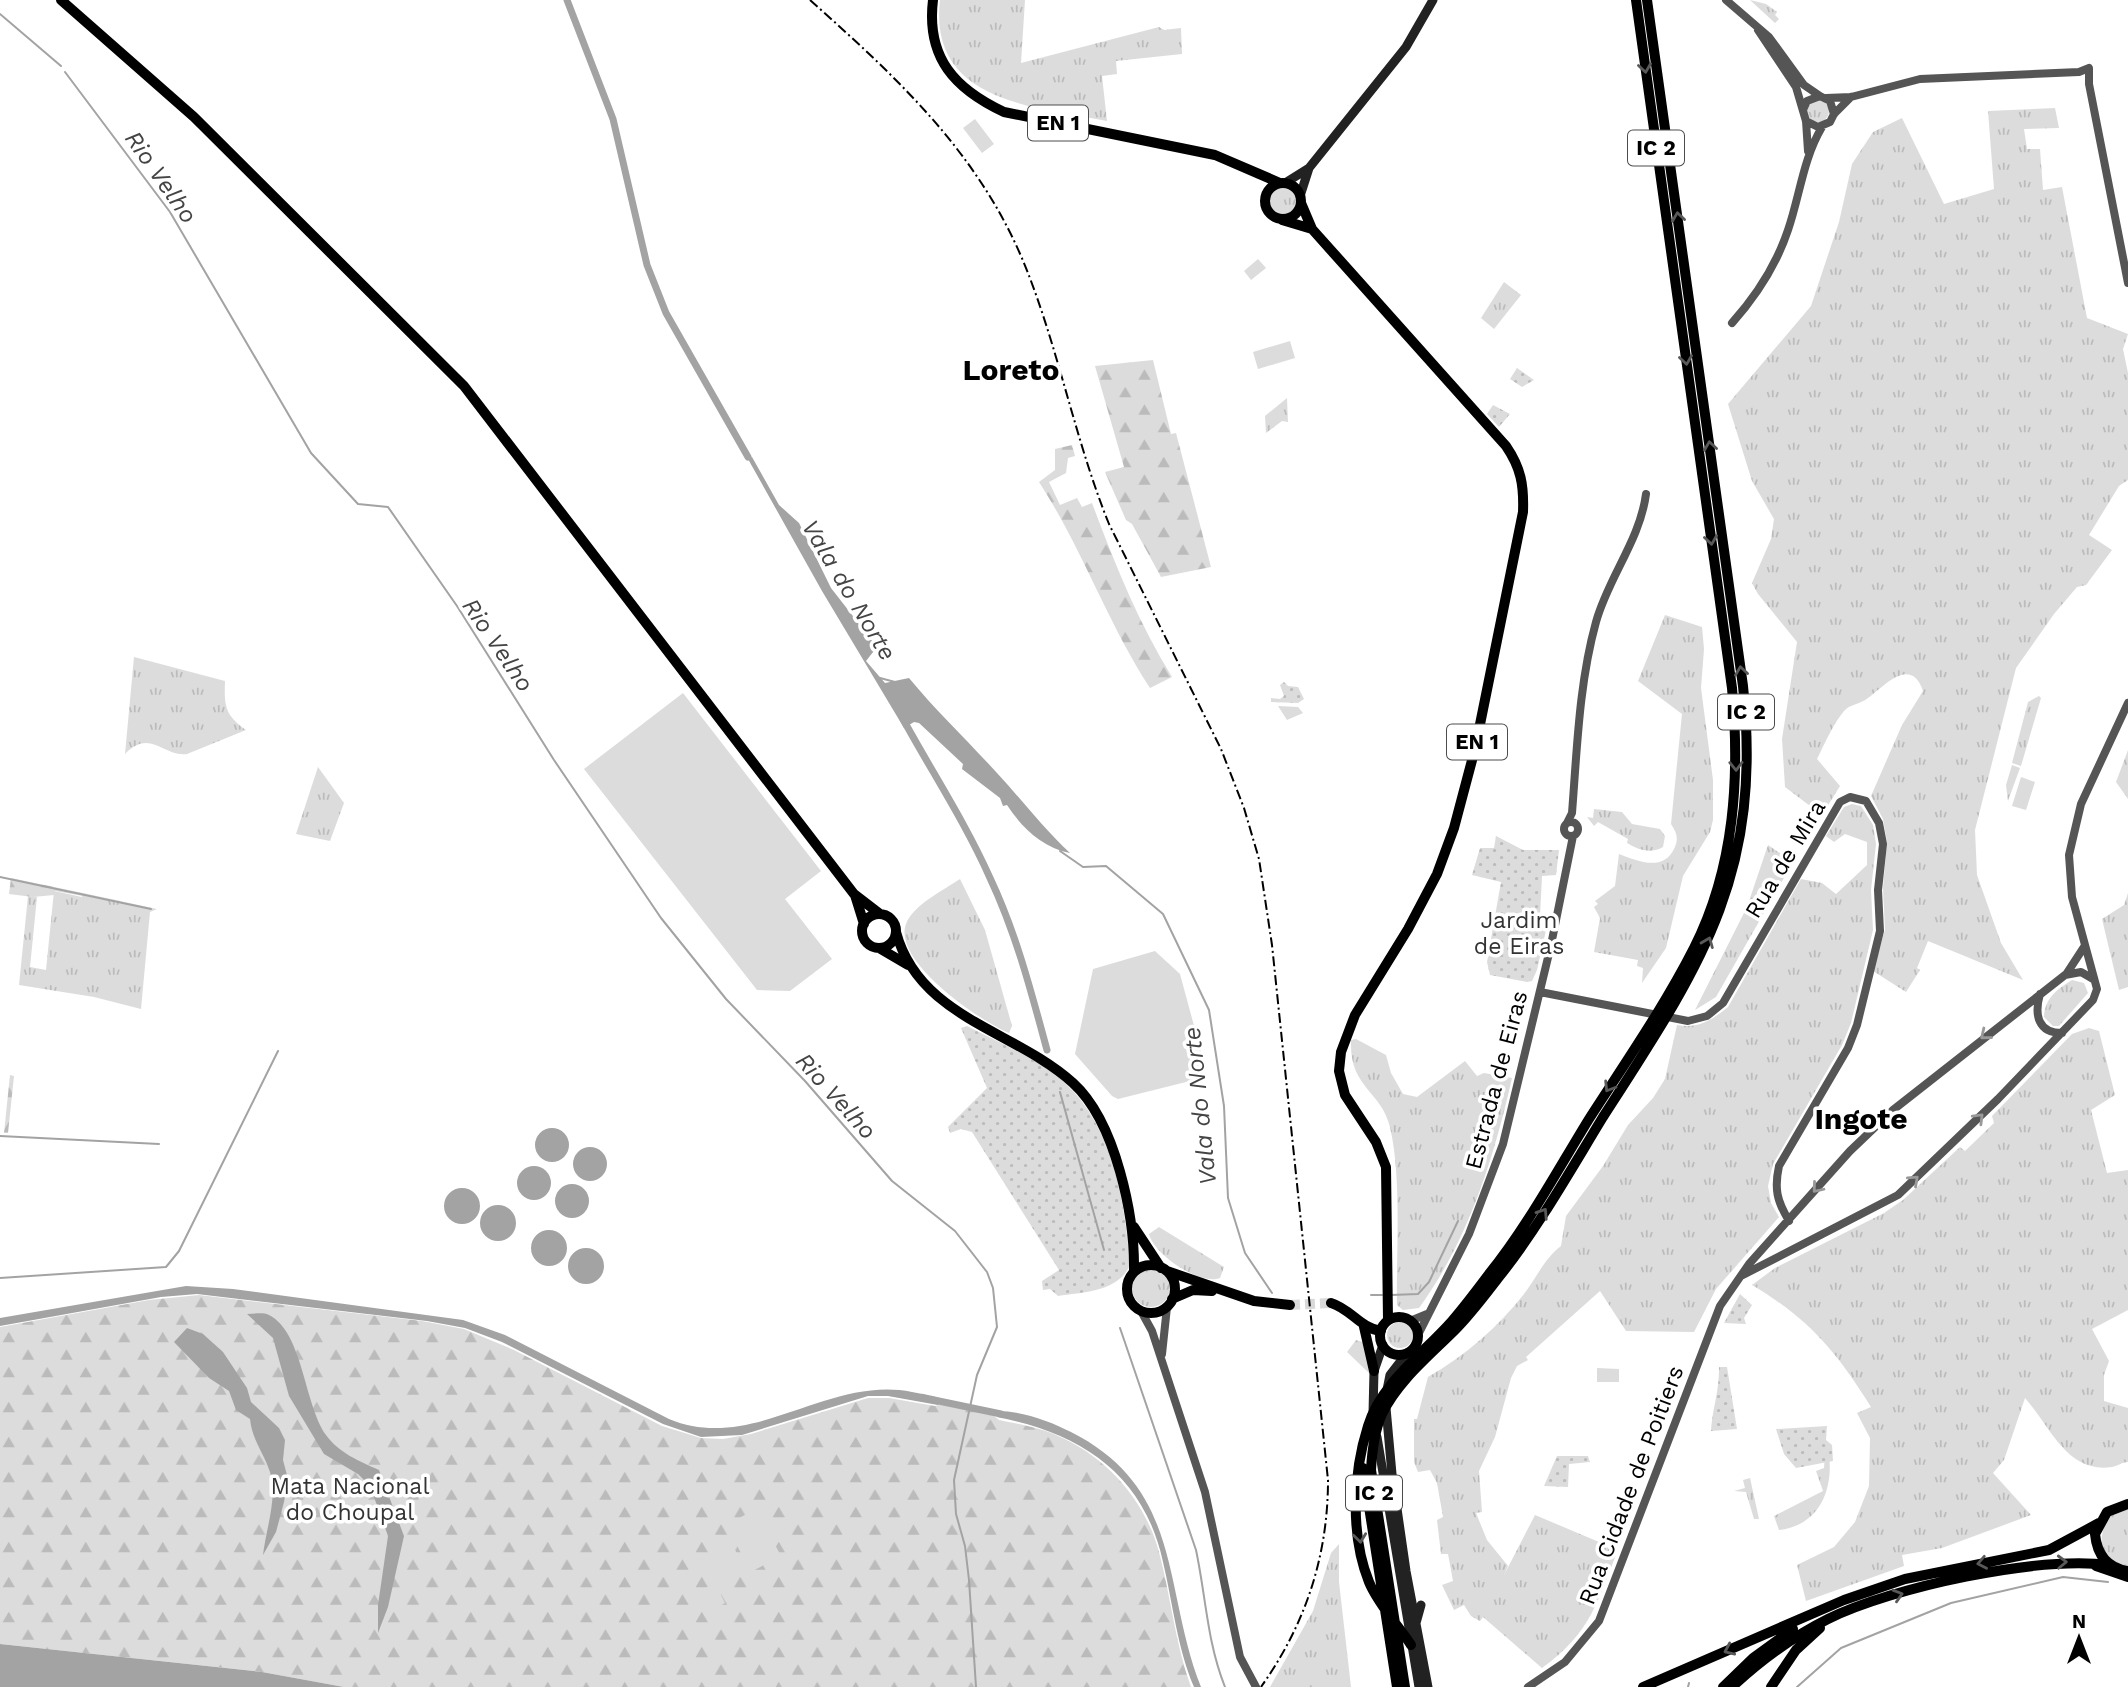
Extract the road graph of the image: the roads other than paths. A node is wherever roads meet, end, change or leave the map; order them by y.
1 (61, 0) edge
2 (933, 0) edge
3 (1433, 0) edge
4 (1634, 0) edge
5 (1649, 0) edge
6 (1726, 0) edge
7 (1645, 23) junction
8 (1758, 30) junction
9 (2079, 72) junction
10 (2089, 84) junction
11 (1823, 97) junction
12 (1852, 97) junction
13 (1803, 110) junction
14 (1834, 114) junction
15 (1806, 121) junction
16 (1822, 127) junction
17 (1808, 154) junction
18 (1309, 168) junction
19 (1251, 171) junction
20 (1282, 183) junction
21 (1265, 200) junction
22 (1301, 200) junction
23 (1281, 219) junction
24 (1312, 229) junction
25 (2128, 283) edge
26 (1732, 323) dead end
27 (1646, 494) dead end
28 (2128, 703) edge
29 (854, 894) junction
30 (880, 914) junction
31 (864, 924) junction
32 (896, 932) junction
33 (2084, 947) junction
34 (879, 948) junction
35 (910, 966) junction
36 (2065, 975) junction
37 (2093, 979) junction
38 (1540, 992) junction
39 (2040, 995) junction
40 (1652, 1031) junction
41 (2062, 1033) junction
42 (1789, 1221) junction
43 (1132, 1223) junction
44 (1163, 1269) junction
45 (1134, 1272) junction
46 (1741, 1276) junction
47 (1221, 1291) junction
48 (1170, 1303) junction
49 (1331, 1303) tunnel mouth
50 (1290, 1305) tunnel mouth
51 (1141, 1311) junction
52 (1427, 1314) junction
53 (1393, 1319) junction
54 (1410, 1321) junction
55 (1455, 1324) junction
56 (1365, 1330) junction
57 (1418, 1335) junction
58 (1382, 1339) junction
59 (1407, 1353) junction
60 (1162, 1361) junction
61 (1374, 1371) junction
62 (1364, 1446) junction
63 (2128, 1504) edge
64 (2099, 1522) junction
65 (2089, 1563) junction
66 (2109, 1565) junction
67 (2128, 1574) edge
68 (1421, 1605) dead end
69 (1847, 1605) junction
70 (1415, 1624) junction
71 (1414, 1646) junction
72 (1396, 1647) dead end
73 (1430, 1657) dead end
74 (1256, 1687) edge
75 (1397, 1687) edge
76 (1405, 1687) edge
77 (1419, 1687) edge
78 (1428, 1687) edge
79 (1528, 1687) edge
80 (1643, 1687) edge
81 (1723, 1687) edge
82 (1732, 1687) edge
83 (1771, 1687) edge

1 - 29 main road
2 - 19 main road, EN 1
3 - 18 main road
4 - 7 highway
5 - 7 highway
6 - 8 street
7 -> 40 highway, IC 2
40 -> 7 highway, IC 2
8 - 11 street
8 - 13 street
9 - 10 street
9 - 10 street
9 - 12 street
10 - 25 street
11 - 12 street
11 - 13 street
11 - 14 street
12 - 14 street
13 - 15 street
14 - 16 street
15 - 16 street
15 - 17 street
16 - 17 street
17 - 26 street
18 - 20 main road
18 - 22 main road
19 - 20 main road, EN 1
19 - 21 main road
20 - 21 main road
20 - 22 main road, EN 1
21 - 23 main road
22 - 23 main road
22 - 24 main road, EN 1
23 - 24 main road
24 - 53 main road, EN 1
27 - 38 street, Estrada de Eiras
28 - 33 street
29 - 30 main road
29 - 31 main road
30 - 31 main road
30 - 32 main road
31 - 34 main road
32 - 34 main road
32 - 35 main road
33 - 36 street
33 - 37 street
34 - 35 main road
35 - 43 main road
36 - 37 street
36 - 39 street
37 - 41 street
38 - 42 street, Rua de Mira
38 - 52 street, Estrada de Eiras
39 - 41 street
39 -> 42 street, Rua Cidade de Poitiers
40 - 55 highway, IC 2
46 -> 41 street
42 - 46 street, Rua Cidade de Poitiers
43 - 44 main road
43 - 45 main road
44 - 45 main road
44 - 47 main road
44 - 48 main road
45 - 51 main road
46 - 79 street, Rua Cidade de Poitiers
47 - 48 main road
47 - 50 main road
48 - 51 main road
48 - 60 street
49 - 56 main road
51 - 60 street
52 - 54 street
52 - 57 street, Estrada de Eiras
53 - 54 main road
53 - 58 main road
54 - 57 main road
55 - 62 highway, IC 2
55 - 76 highway, IC 2
56 - 58 main road
56 - 61 main road
57 - 59 main road
58 - 59 main road
58 - 61 main road
59 - 70 main road
60 - 74 street
61 - 71 main road
62 -> 71 highway
62 - 75 highway, IC 2
63 - 64 highway
64 - 66 highway
64 -> 69 highway
65 - 66 highway
65 - 67 main road
69 -> 65 highway
66 - 67 highway
68 - 70 main road
69 -> 80 highway
69 - 81 highway
69 - 82 highway
69 - 83 highway
70 - 71 main road
71 - 72 main road
71 - 73 main road
71 - 77 main road
71 - 78 main road

